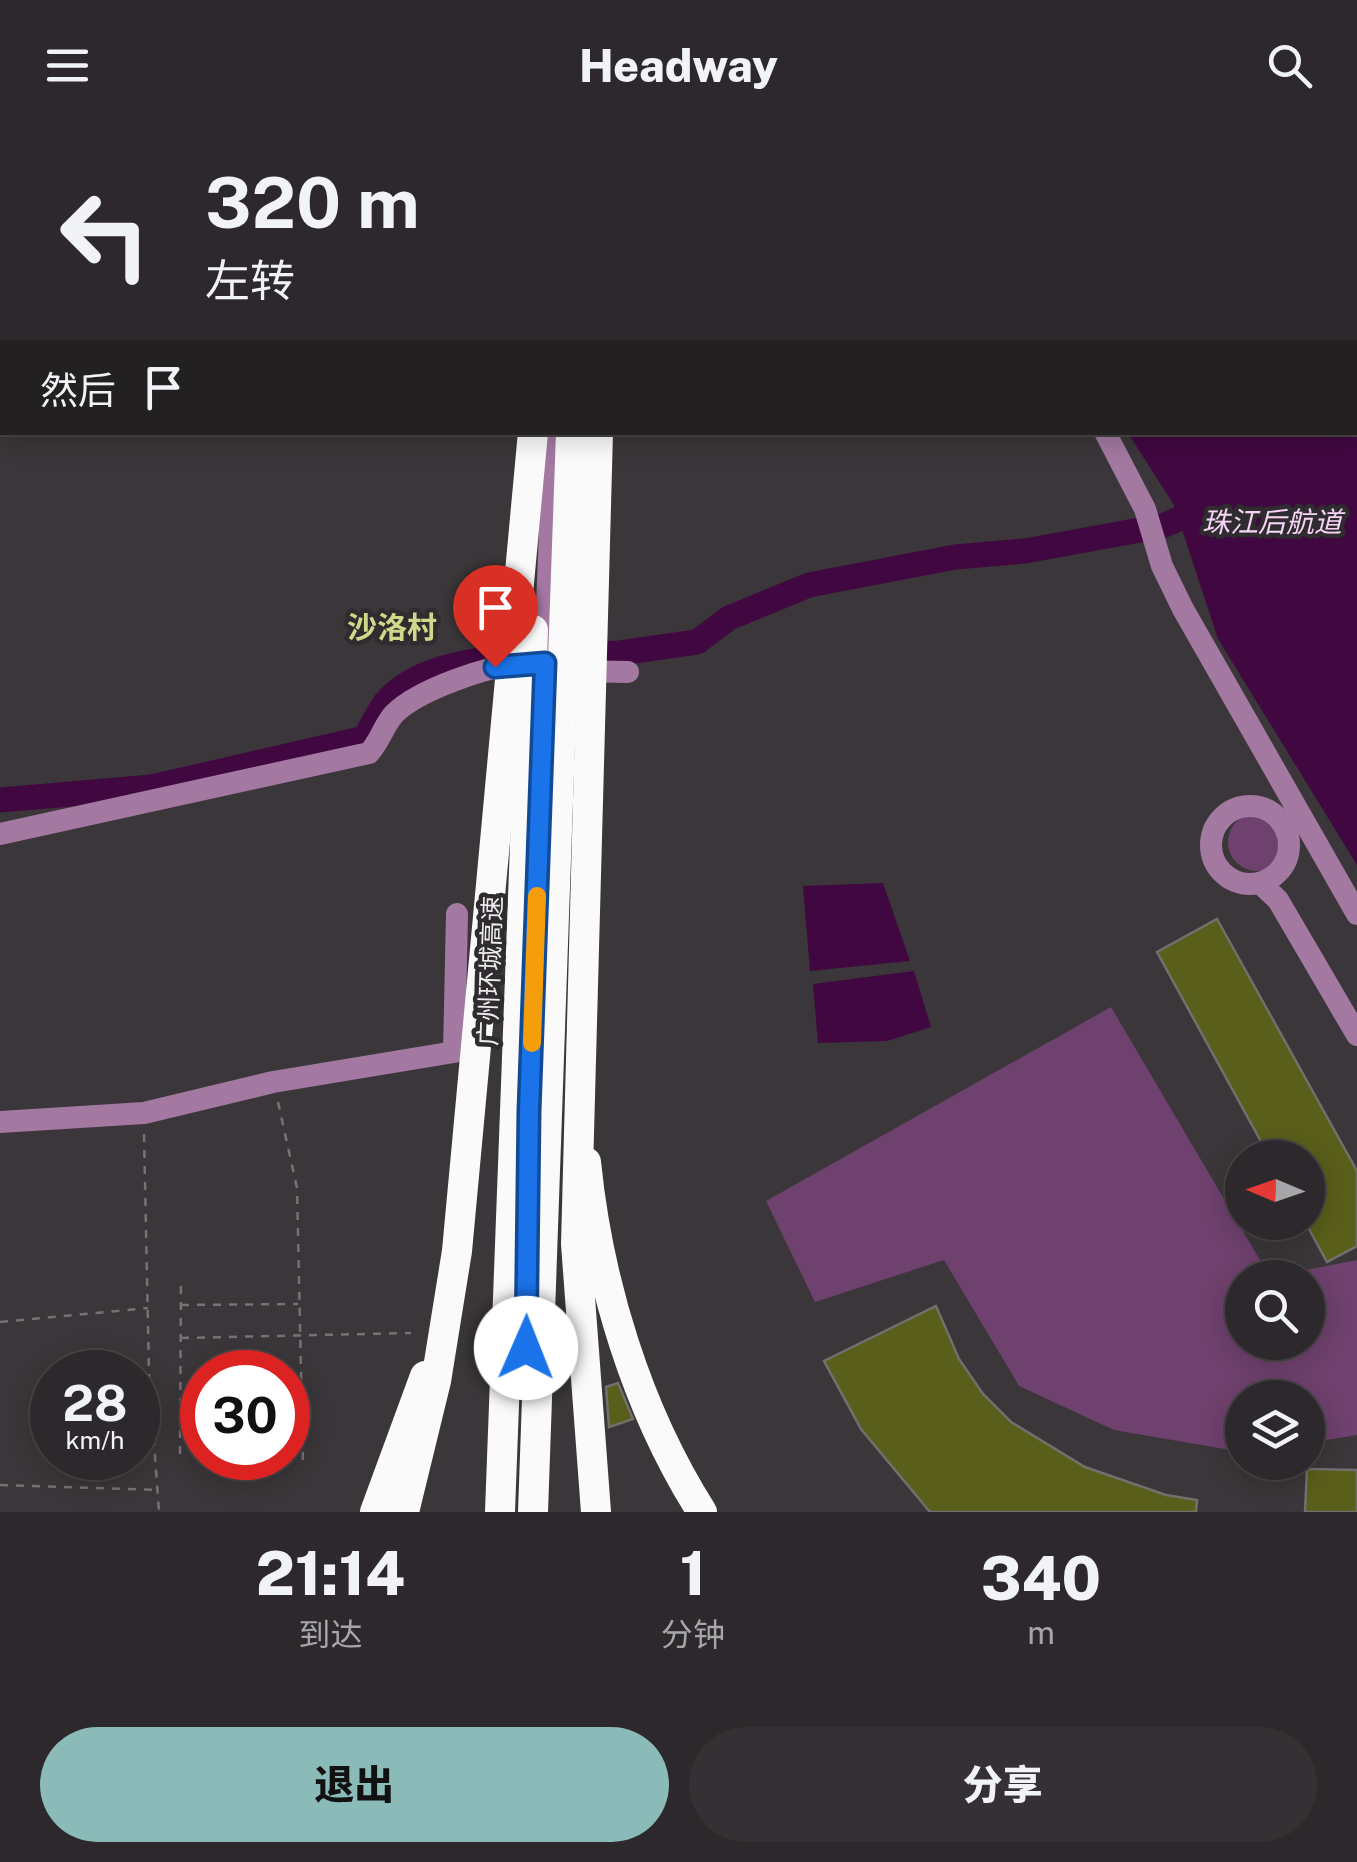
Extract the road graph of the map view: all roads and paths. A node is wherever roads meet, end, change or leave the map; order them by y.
1 (536, 435) edge
2 (536, 435) edge
3 (554, 435) edge
4 (571, 435) edge
5 (598, 435) edge
6 (1106, 435) edge
7 (545, 663) junction
8 (628, 672) dead end
9 (1287, 812) junction
10 (0, 834) edge
11 (1284, 865) junction
12 (1260, 883) junction
13 (457, 914) dead end
14 (1357, 914) edge
15 (1357, 1006) edge
16 (581, 1027) junction
17 (1357, 1036) edge
18 (477, 1038) junction
19 (273, 1082) junction
20 (144, 1113) junction
21 (0, 1122) edge
22 (181, 1278) dead end
23 (300, 1304) junction
24 (180, 1305) junction
25 (149, 1308) junction
26 (0, 1322) edge
27 (411, 1333) dead end
28 (181, 1338) junction
29 (300, 1338) junction
30 (181, 1350) edge
31 (300, 1350) edge
32 (0, 1485) edge
33 (157, 1490) junction
34 (159, 1512) edge
35 (375, 1512) edge
36 (404, 1512) edge
37 (500, 1512) edge
38 (519, 1512) edge
39 (533, 1512) edge
40 (596, 1512) edge
41 (702, 1512) edge

1 - 18 highway, bridge
2 - 37 highway, 广州环城高速, bridge
3 - 7 street
4 - 39 highway, bridge
5 - 16 highway, bridge
6 - 9 street
7 - 8 street
7 - 10 street
7 - 38 street
9 - 11 street
9 - 12 street
9 - 14 street
11 - 12 street
11 - 15 street
12 - 17 street
13 - 19 street
16 - 40 highway, bridge
16 - 41 highway, bridge
18 - 35 highway, bridge
18 - 36 highway, bridge
19 - 20 street
19 - 23 path
20 - 21 street
20 - 25 path
22 - 24 path
23 - 24 path
23 - 29 path
24 - 28 path
25 - 26 path
25 - 33 path
27 - 29 path
28 - 29 path
28 - 30 path
29 - 31 path
32 - 33 path
33 - 34 path

